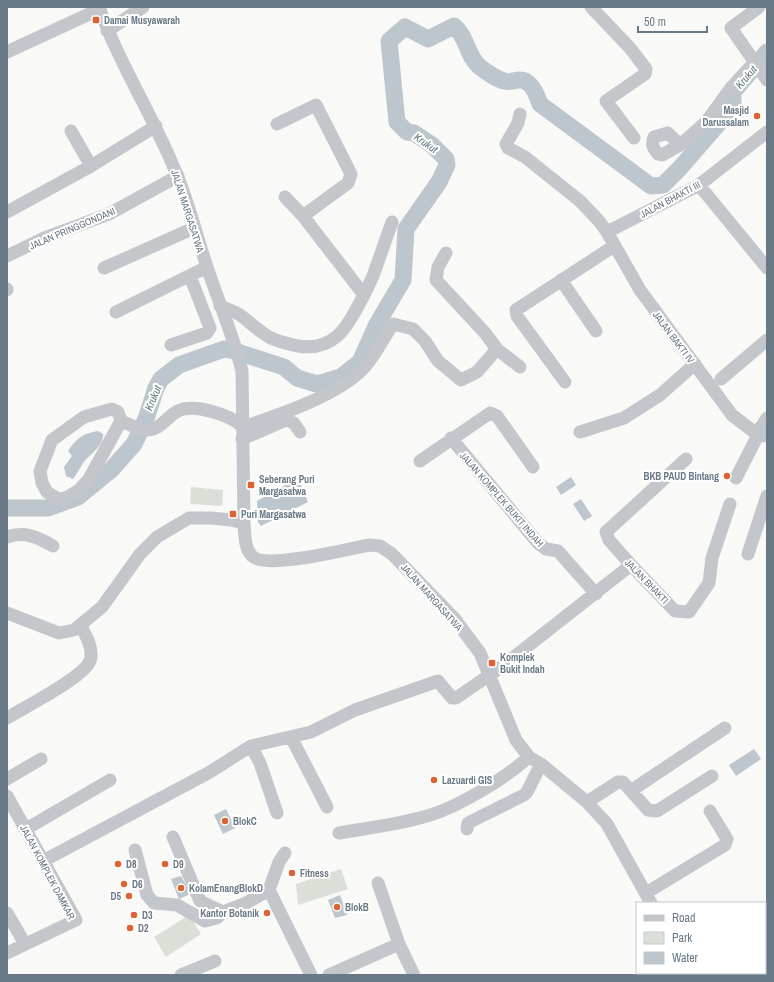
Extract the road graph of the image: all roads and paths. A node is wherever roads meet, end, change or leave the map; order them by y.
1 (143, 7) edge
2 (591, 7) edge
3 (759, 7) edge
4 (99, 8) edge
5 (107, 31) junction
6 (7, 52) edge
7 (754, 62) junction
8 (767, 80) edge
9 (520, 114) dead end
10 (277, 124) dead end
11 (156, 126) junction
12 (71, 131) dead end
13 (767, 132) edge
14 (634, 138) dead end
15 (680, 145) dead end
16 (90, 166) junction
17 (178, 176) junction
18 (699, 185) junction
19 (285, 197) dead end
20 (7, 212) edge
21 (303, 216) junction
22 (392, 222) dead end
23 (194, 228) junction
24 (607, 232) junction
25 (614, 246) junction
26 (446, 253) dead end
27 (7, 256) edge
28 (207, 267) junction
29 (104, 268) dead end
30 (767, 268) edge
31 (190, 276) junction
32 (561, 280) junction
33 (364, 295) junction
34 (220, 306) junction
35 (116, 312) dead end
36 (596, 331) dead end
37 (767, 340) edge
38 (171, 345) dead end
39 (497, 349) junction
40 (695, 364) junction
41 (520, 368) dead end
42 (721, 379) dead end
43 (565, 382) dead end
44 (767, 418) edge
45 (121, 421) junction
46 (242, 426) junction
47 (300, 432) dead end
48 (580, 432) dead end
49 (759, 434) edge
50 (451, 438) junction
51 (242, 439) junction
52 (686, 459) dead end
53 (420, 461) dead end
54 (533, 467) dead end
55 (736, 478) dead end
56 (767, 496) edge
57 (730, 504) dead end
58 (244, 524) junction
59 (7, 537) edge
60 (53, 546) dead end
61 (748, 554) dead end
62 (631, 565) junction
63 (596, 594) junction
64 (7, 613) edge
65 (81, 626) junction
66 (490, 675) junction
67 (7, 718) edge
68 (725, 728) dead end
69 (291, 737) junction
70 (251, 746) junction
71 (529, 756) junction
72 (41, 759) dead end
73 (541, 764) junction
74 (712, 776) dead end
75 (7, 779) edge
76 (110, 780) dead end
77 (632, 790) junction
78 (7, 796) edge
79 (587, 802) junction
80 (327, 807) dead end
81 (710, 811) dead end
82 (277, 813) dead end
83 (26, 829) junction
84 (467, 829) dead end
85 (339, 833) dead end
86 (173, 837) dead end
87 (135, 850) dead end
88 (285, 853) dead end
89 (43, 861) junction
90 (378, 883) dead end
91 (269, 890) junction
92 (649, 898) edge
93 (223, 912) junction
94 (7, 913) edge
95 (25, 944) junction
96 (399, 944) junction
97 (7, 952) edge
98 (215, 961) dead end
99 (181, 975) edge
100 (311, 975) edge
101 (329, 975) edge
102 (414, 975) edge

1 - 5 street
2 - 14 street
3 - 7 street
4 - 5 street, JALAN MARGASATWA
4 - 6 street
5 - 11 street, JALAN MARGASATWA
7 - 8 street
7 - 15 street
9 - 24 street, JALAN BAKTI IV
10 - 21 street
11 - 16 street
11 - 17 street, JALAN MARGASATWA
12 - 16 street
13 - 18 street, JALAN BHAKTI III
16 - 20 street
17 - 23 street, JALAN MARGASATWA
17 - 27 street, JALAN PRINGGONDANI
18 - 24 street, JALAN BHAKTI III
18 - 30 street
19 - 21 street
21 - 33 street
22 - 33 street
23 - 28 street, JALAN MARGASATWA
23 - 29 street
24 - 25 street, JALAN BAKTI IV
25 - 32 street
25 - 40 street, JALAN BAKTI IV
26 - 39 street
28 - 31 street
28 - 34 street, JALAN MARGASATWA
31 - 35 street
31 - 38 street
32 - 36 street
32 - 43 street
33 - 34 street
34 - 46 street, JALAN MARGASATWA
37 - 42 street
39 - 41 street
39 - 46 street
40 - 48 street
40 - 49 street, JALAN BAKTI IV
44 - 49 street
45 - 45 street
45 - 46 street
46 - 51 street, JALAN MARGASATWA
47 - 51 street
49 - 55 street
50 - 53 street
50 - 54 street
50 - 63 street, JALAN KOMPLEK BUKIT INDAH
51 - 58 street, JALAN MARGASATWA
52 - 62 street, JALAN BHAKTI
56 - 61 street
57 - 62 street, JALAN BHAKTI
58 - 65 street
58 - 66 street, JALAN MARGASATWA
59 - 60 street
62 - 63 street
63 - 66 street
64 - 65 street
65 - 67 street
66 - 69 street
66 - 71 street, JALAN MARGASATWA
68 - 77 street
69 - 70 street
69 - 80 street
70 - 82 street
70 - 89 street
71 - 73 street, JALAN MARGASATWA
71 - 85 street
72 - 75 street
73 - 79 street, JALAN MARGASATWA
73 - 84 street
74 - 77 street
76 - 83 street
77 - 79 street
78 - 83 street, JALAN KOMPLEK DAMKAR
79 - 92 street, JALAN MARGASATWA
81 - 92 street
83 - 89 street, JALAN KOMPLEK DAMKAR
86 - 93 street
87 - 93 street
88 - 91 street
89 - 95 street, JALAN KOMPLEK DAMKAR
90 - 96 street
91 - 93 street
91 - 100 street
94 - 95 street
95 - 97 street, JALAN KOMPLEK DAMKAR
96 - 101 street
96 - 102 street
98 - 99 street

